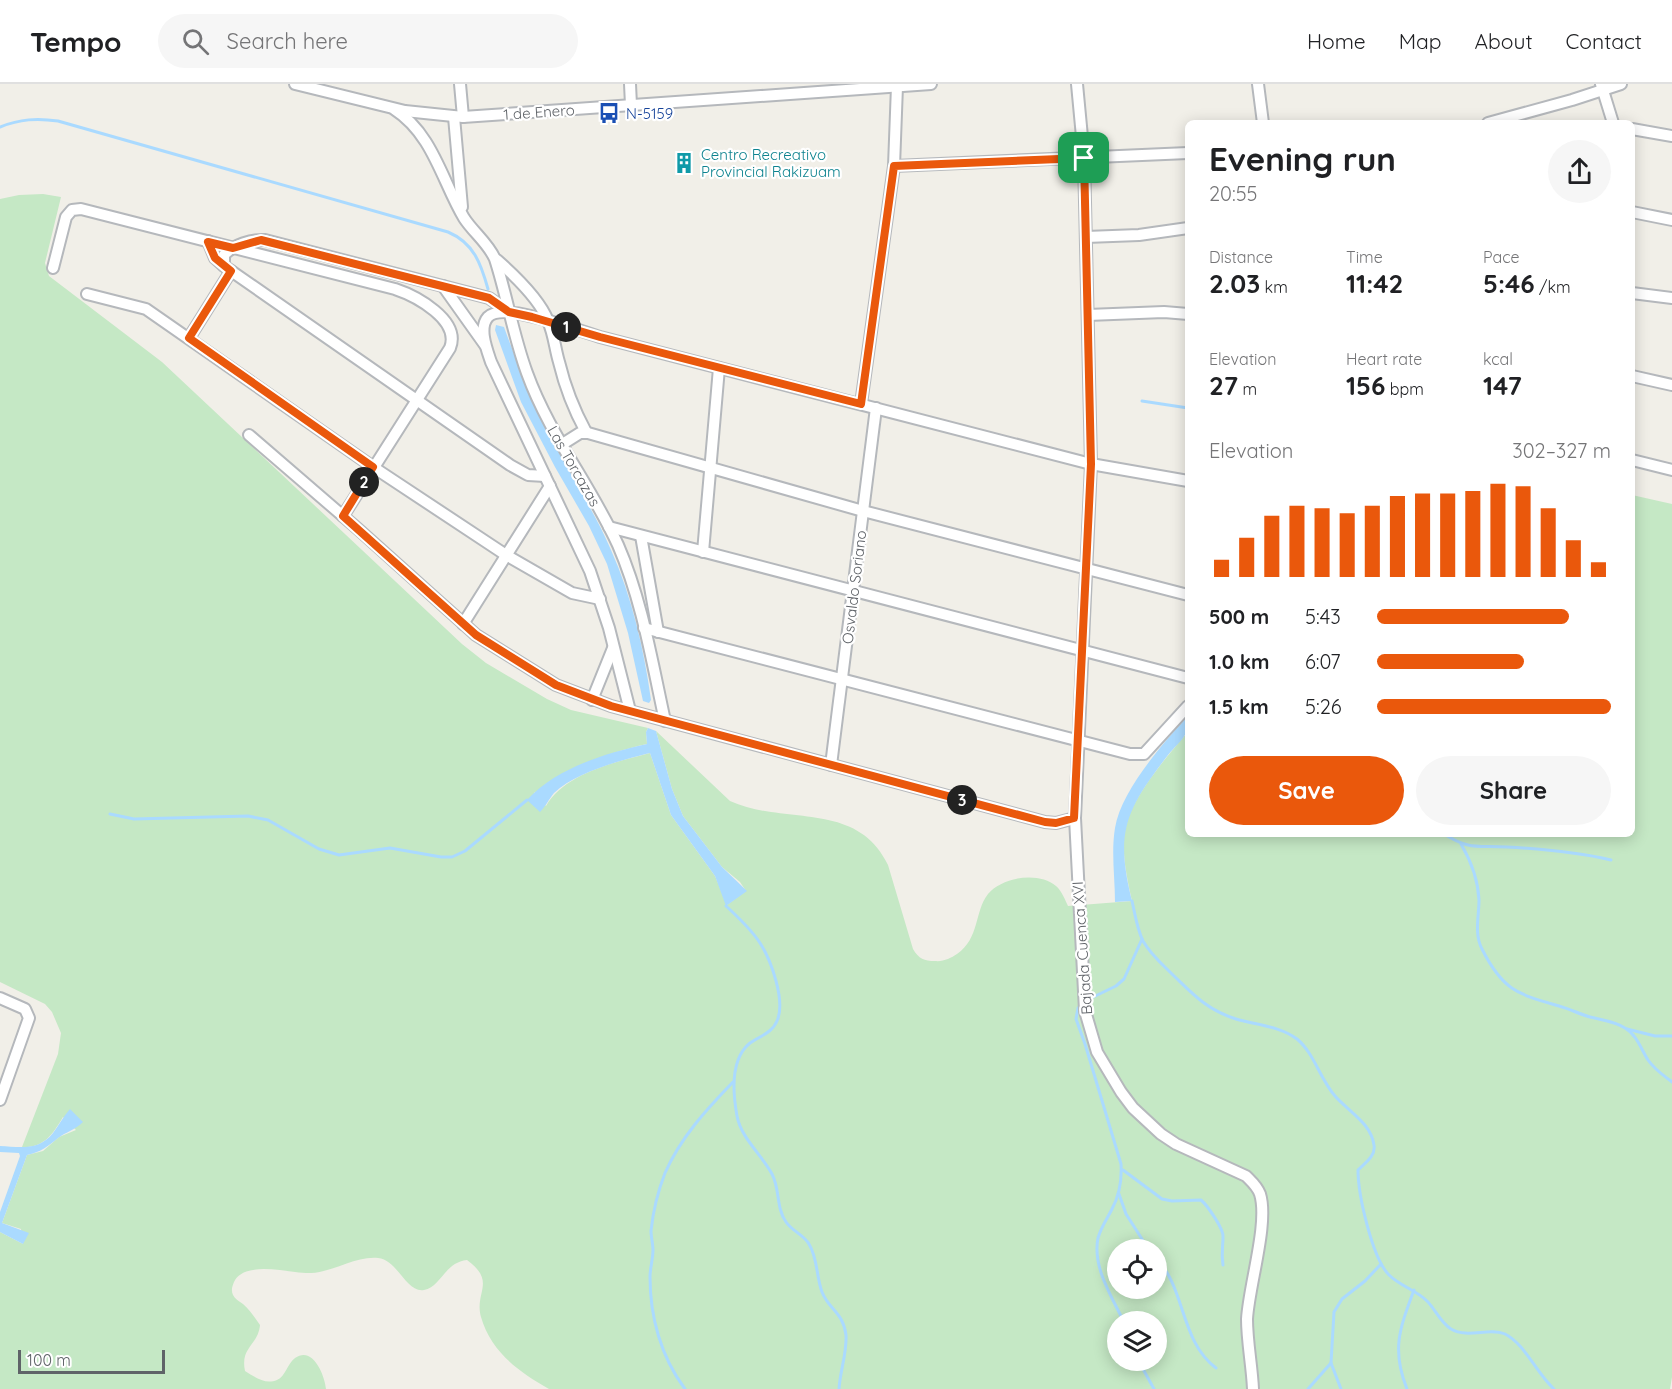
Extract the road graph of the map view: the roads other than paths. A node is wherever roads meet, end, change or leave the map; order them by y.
1 (295, 84) edge
2 (460, 84) edge
3 (630, 84) edge
4 (931, 84) edge
5 (1077, 84) edge
6 (1258, 84) edge
7 (1621, 84) edge
8 (903, 85) edge
9 (1603, 87) edge
10 (803, 89) edge
11 (631, 105) junction
12 (394, 109) junction
13 (458, 117) junction
14 (1263, 120) edge
15 (1498, 120) edge
16 (1612, 120) edge
17 (1635, 130) edge
18 (1672, 136) edge
19 (1185, 153) edge
20 (1084, 158) junction
21 (894, 166) junction
22 (1635, 213) edge
23 (465, 219) junction
24 (1672, 220) edge
25 (1185, 228) edge
26 (1086, 237) junction
27 (208, 242) junction
28 (233, 248) junction
29 (495, 259) junction
30 (53, 268) dead end
31 (228, 268) junction
32 (443, 286) junction
33 (1635, 293) edge
34 (87, 294) dead end
35 (1672, 298) edge
36 (509, 312) junction
37 (1185, 314) edge
38 (1088, 315) junction
39 (549, 322) junction
40 (189, 338) junction
41 (486, 347) junction
42 (719, 368) junction
43 (1635, 377) edge
44 (1672, 385) edge
45 (416, 400) junction
46 (861, 404) junction
47 (876, 408) junction
48 (586, 432) junction
49 (249, 435) dead end
50 (561, 445) junction
51 (1635, 461) edge
52 (1091, 464) junction
53 (373, 467) junction
54 (710, 467) junction
55 (1672, 470) edge
56 (1185, 480) edge
57 (548, 481) junction
58 (863, 511) junction
59 (343, 516) junction
60 (609, 527) junction
61 (641, 536) junction
62 (703, 552) junction
63 (506, 555) junction
64 (1086, 568) junction
65 (853, 591) junction
66 (1185, 594) edge
67 (600, 599) junction
68 (463, 624) junction
69 (644, 628) junction
70 (658, 632) junction
71 (614, 647) junction
72 (1082, 651) junction
73 (1185, 677) edge
74 (842, 679) junction
75 (592, 700) junction
76 (1185, 709) edge
77 (630, 711) junction
78 (665, 721) junction
79 (1078, 740) junction
80 (831, 765) junction
81 (1074, 818) junction
82 (0, 998) edge
83 (0, 1100) edge
84 (1253, 1389) edge

1 - 12 street, 1 de Enero
2 - 13 street, Las Torcazas
3 - 11 street
4 - 8 street, 1 de Enero
5 - 20 street, Bajada Cuenca XVI
6 - 14 street
7 - 9 street
8 - 10 street, 1 de Enero
8 - 21 street
9 - 15 street
9 - 16 street
10 - 11 street, 1 de Enero
11 - 13 street, 1 de Enero
12 - 13 street, 1 de Enero
12 - 23 street, Las Torcazas
13 - 23 street, Las Torcazas
17 - 18 street
19 - 20 street
20 - 21 street
20 - 26 street, Bajada Cuenca XVI
21 - 46 street
22 - 24 street
23 - 29 street, Las Torcazas
25 - 26 street
26 - 38 street, Bajada Cuenca XVI
27 - 28 street
27 - 30 street
27 - 31 street
28 - 31 street
28 - 32 street
28 - 45 street
29 - 36 street, Las Torcazas
29 - 39 street
31 - 40 street
31 - 45 street
32 - 36 street
32 - 41 street
33 - 35 street
34 - 40 street
36 - 39 street
36 - 41 street
36 - 50 street, Las Torcazas
37 - 38 street
38 - 52 street, Bajada Cuenca XVI
39 - 42 street
39 - 48 street
40 - 53 street
41 - 57 street
42 - 46 street
42 - 54 street
43 - 44 street
45 - 53 street
45 - 57 street
46 - 47 street
47 - 52 street
47 - 58 street, Osvaldo Soriano
48 - 50 street
48 - 54 street
49 - 59 street
50 - 60 street, Las Torcazas
51 - 55 street
52 - 56 street
52 - 64 street, Bajada Cuenca XVI
53 - 59 street
53 - 63 street
54 - 58 street
54 - 62 street
57 - 63 street
57 - 67 street
58 - 64 street
58 - 65 street, Osvaldo Soriano
59 - 68 street
60 - 61 street
60 - 69 street, Las Torcazas
61 - 62 street
61 - 70 street
62 - 65 street
63 - 67 street
63 - 68 street
64 - 66 street
64 - 72 street, Bajada Cuenca XVI
65 - 72 street
65 - 74 street, Osvaldo Soriano
67 - 71 street
68 - 75 street
69 - 70 street
69 - 78 street, Las Torcazas
70 - 74 street
71 - 75 street
71 - 77 street
72 - 73 street
72 - 79 street, Bajada Cuenca XVI
74 - 79 street
74 - 80 street, Osvaldo Soriano
75 - 77 street
76 - 79 street
77 - 78 street
78 - 80 street
79 - 81 street, Bajada Cuenca XVI
80 - 81 street
81 - 84 street, Bajada Cuenca XVI
82 - 83 street

